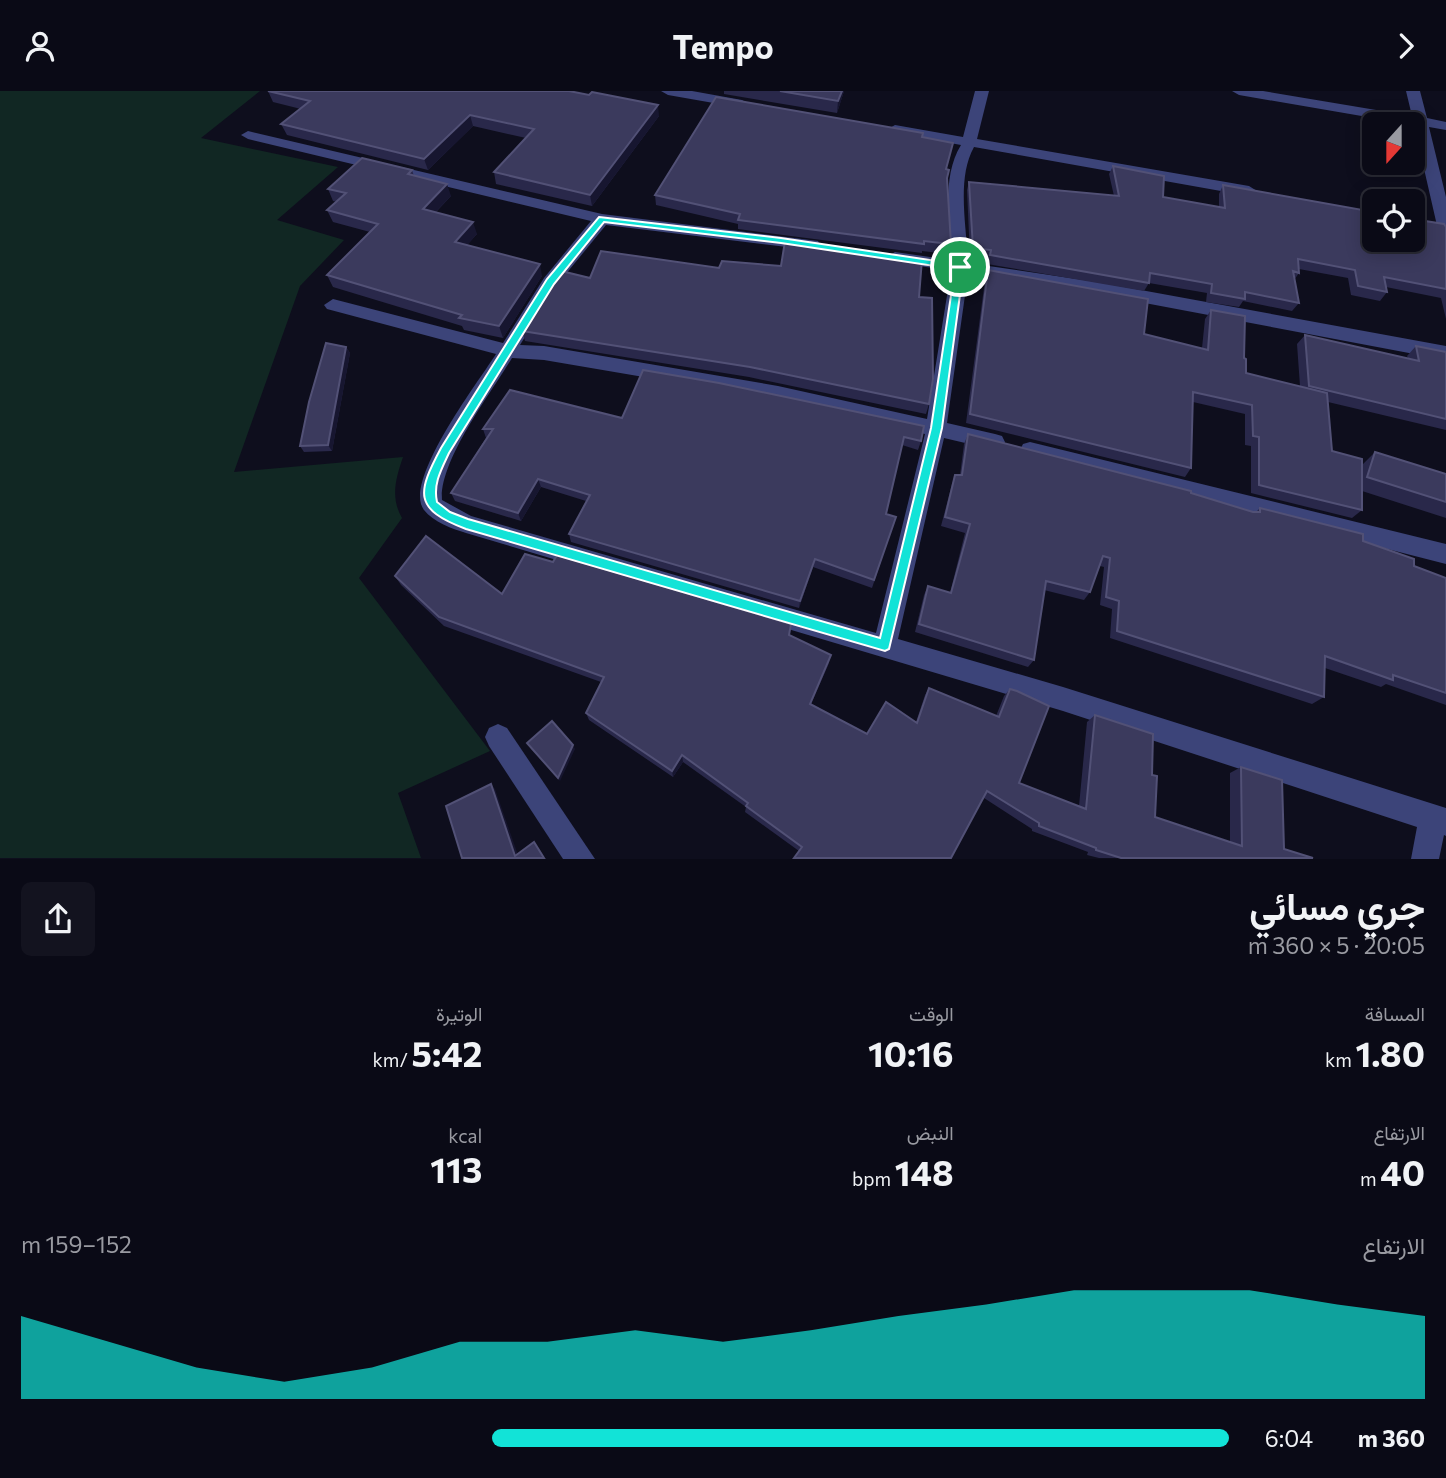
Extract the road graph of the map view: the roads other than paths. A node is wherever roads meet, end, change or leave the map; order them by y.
1 (668, 91) edge
2 (982, 91) edge
3 (1239, 91) edge
4 (1413, 91) edge
5 (759, 107) edge
6 (1366, 112) edge
7 (1418, 112) edge
8 (1425, 122) edge
9 (875, 126) edge
10 (1446, 126) edge
11 (248, 135) dead end
12 (1425, 142) edge
13 (969, 143) junction
14 (1266, 194) edge
15 (602, 219) junction
16 (1425, 222) edge
17 (1445, 227) edge
18 (822, 247) edge
19 (877, 255) edge
20 (960, 267) junction
21 (333, 305) dead end
22 (509, 351) junction
23 (1446, 353) edge
24 (936, 428) junction
25 (1446, 554) edge
26 (885, 645) junction
27 (498, 737) dead end
28 (1440, 820) edge
29 (581, 859) edge
30 (1425, 859) edge

1 - 5 street
2 - 13 street
3 - 6 street
4 - 7 street
8 - 10 street
9 - 13 street
11 - 15 street
12 - 17 street
13 - 14 street
13 - 20 street
15 - 18 street
15 - 22 street
16 - 17 street
19 - 20 street
20 - 23 street
20 - 24 street
21 - 22 street
22 - 24 street
22 - 26 street
24 - 25 street
24 - 26 street
26 - 28 street
27 - 29 street
28 - 30 street

